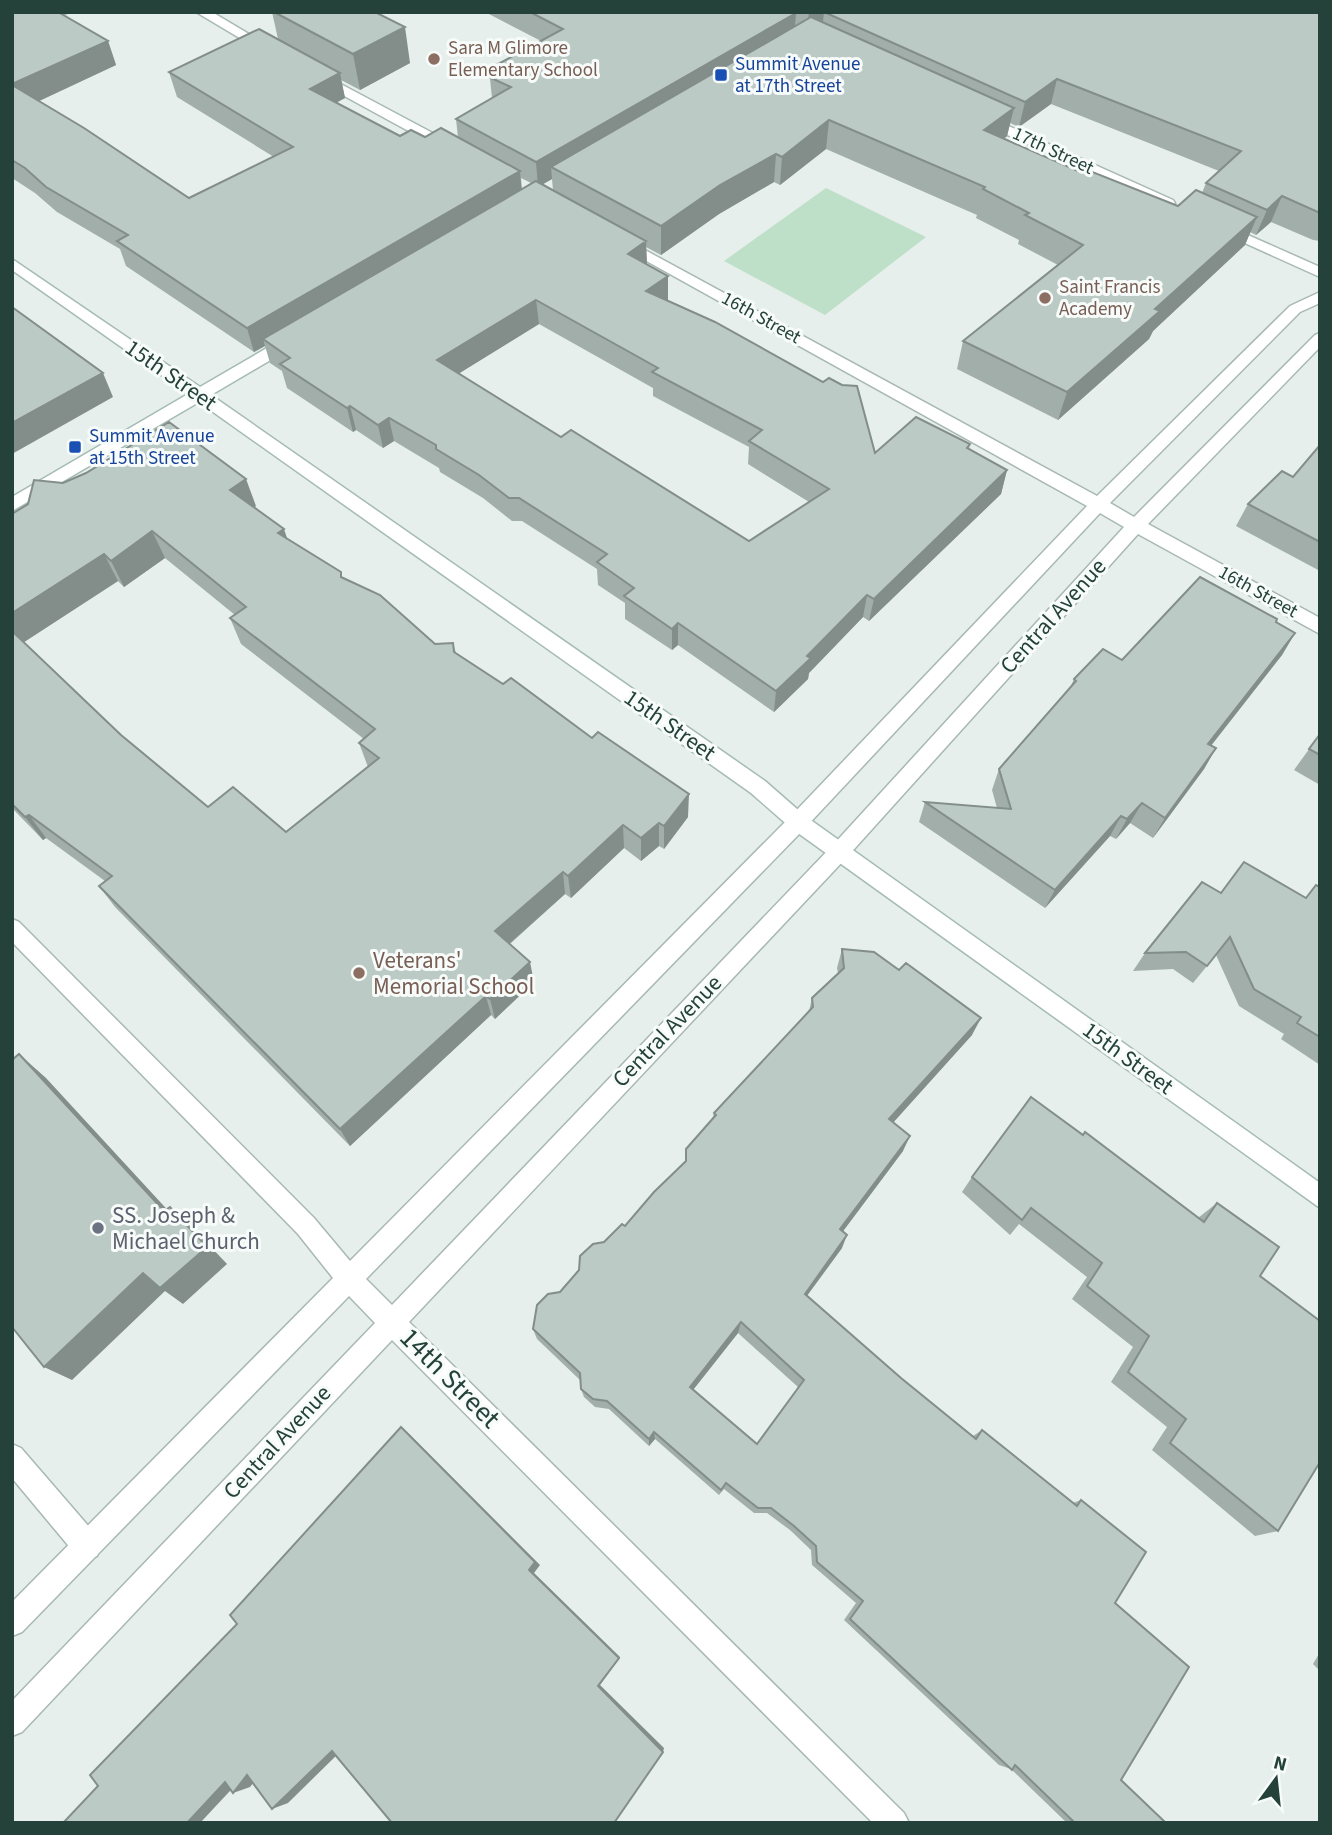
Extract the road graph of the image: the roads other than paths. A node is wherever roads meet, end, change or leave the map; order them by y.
1 (63, 12) edge
2 (202, 12) edge
3 (12, 34) edge
4 (287, 59) edge
5 (312, 72) edge
6 (971, 113) edge
7 (470, 159) edge
8 (1183, 210) edge
9 (1208, 222) edge
10 (611, 236) edge
11 (12, 263) edge
12 (1320, 273) edge
13 (1320, 297) edge
14 (309, 330) edge
15 (1320, 338) edge
16 (199, 395) junction
17 (1098, 504) junction
18 (12, 505) edge
19 (1137, 526) junction
20 (1320, 627) edge
21 (798, 822) junction
22 (840, 850) junction
23 (12, 928) edge
24 (1320, 1197) edge
25 (349, 1279) junction
26 (393, 1321) junction
27 (12, 1457) edge
28 (87, 1546) junction
29 (12, 1622) edge
30 (12, 1721) edge
31 (894, 1823) edge

1 - 3 street
2 - 4 street
5 - 7 street
6 - 8 street, 17th Street
9 - 12 street
10 - 17 street, 16th Street
11 - 16 street, 15th Street
13 - 17 street, Central Avenue
14 - 16 street
15 - 19 street, Central Avenue
16 - 18 street
16 - 21 street, 15th Street
17 - 19 street, 16th Street
17 - 21 street, Central Avenue
19 - 20 street, 16th Street
19 - 22 street, Central Avenue
21 - 22 street, 15th Street
21 - 25 street, Central Avenue
22 - 24 street, 15th Street
22 - 26 street, Central Avenue
23 - 25 street, 14th Street
25 - 26 street, 14th Street
25 - 28 street, Central Avenue
26 - 30 street, Central Avenue
26 - 31 street, 14th Street
27 - 28 street
28 - 29 street, Central Avenue

